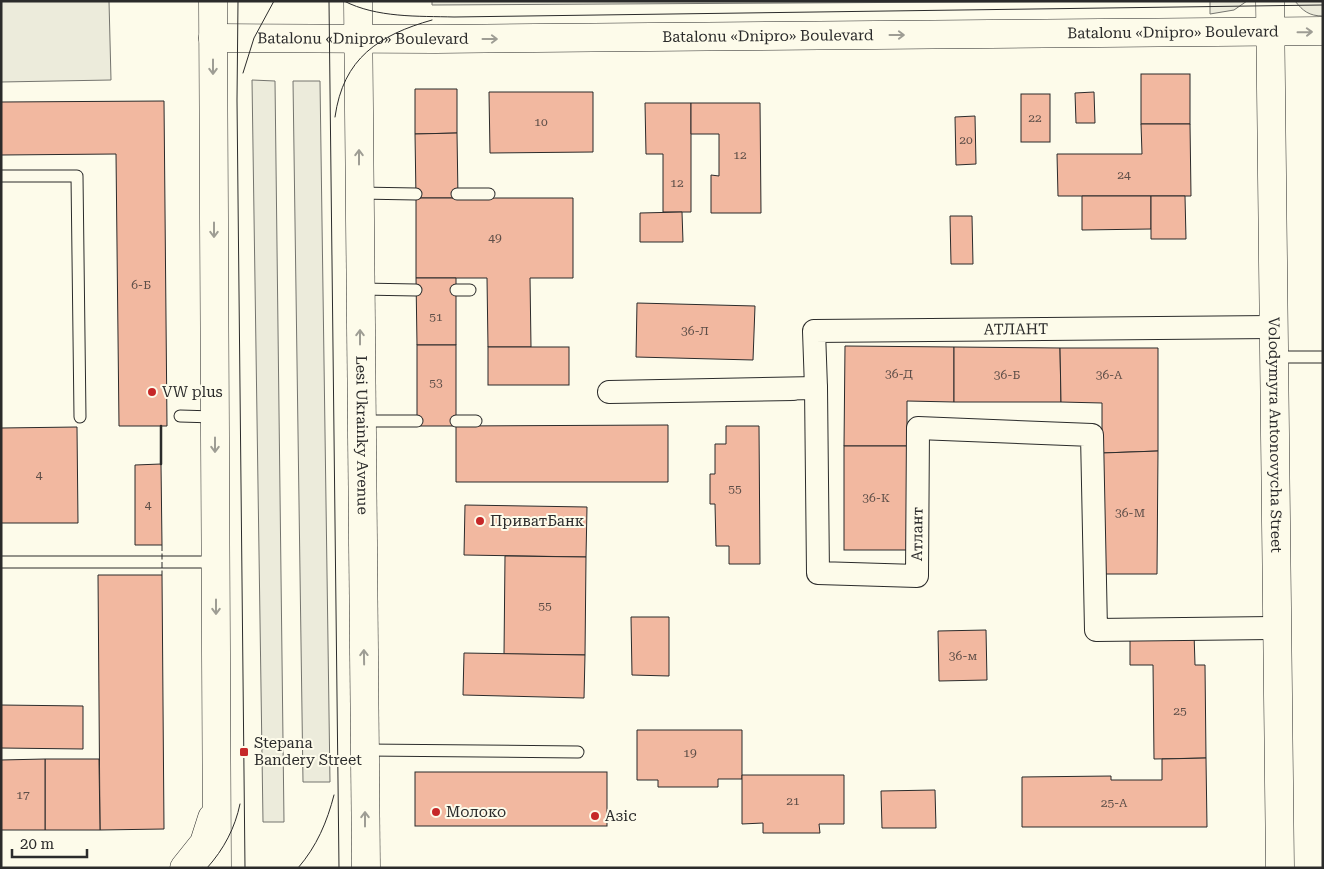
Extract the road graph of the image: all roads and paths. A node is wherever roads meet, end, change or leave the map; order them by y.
1 (213, 1) edge
2 (358, 1) edge
3 (1270, 1) edge
4 (1271, 32) junction
5 (1323, 32) edge
6 (213, 38) junction
7 (358, 39) junction
8 (1, 176) edge
9 (359, 193) junction
10 (416, 194) dead end
11 (457, 194) dead end
12 (489, 194) dead end
13 (360, 289) junction
14 (416, 290) dead end
15 (456, 290) dead end
16 (470, 290) dead end
17 (1275, 327) junction
18 (1275, 357) junction
19 (1323, 357) edge
20 (805, 389) junction
21 (180, 416) dead end
22 (80, 417) dead end
23 (214, 417) junction
24 (361, 421) junction
25 (417, 421) dead end
26 (456, 421) dead end
27 (476, 421) dead end
28 (1, 562) edge
29 (215, 562) junction
30 (1278, 628) junction
31 (365, 750) junction
32 (578, 752) dead end
33 (217, 789) junction
34 (184, 868) edge
35 (217, 868) edge
36 (366, 868) edge
37 (1280, 868) edge

1 - 6 street
2 - 7 street, Lesi Ukrainky Avenue
3 - 4 street, Volodymyra Antonovycha Street
4 -> 5 street, Batalonu «Dnipro» Boulevard
7 -> 4 street, Batalonu «Dnipro» Boulevard
4 - 17 street, Volodymyra Antonovycha Street
6 - 7 street, Batalonu «Dnipro» Boulevard
6 -> 23 street
9 -> 7 street, Lesi Ukrainky Avenue
8 - 22 lane
9 - 10 lane
9 - 13 street, Lesi Ukrainky Avenue
11 - 12 lane
13 - 14 lane
24 -> 13 street, Lesi Ukrainky Avenue
15 - 16 lane
17 - 18 street, Volodymyra Antonovycha Street
17 - 20 street, АТЛАНТ
18 - 19 lane
18 - 30 street, Volodymyra Antonovycha Street
20 - 20 street
20 - 30 street, Атлант
21 - 23 lane
23 -> 29 street
24 - 25 lane
31 -> 24 street, Lesi Ukrainky Avenue
26 - 27 lane
28 - 29 lane
29 -> 33 street
30 - 37 street, Volodymyra Antonovycha Street
31 - 32 lane
36 -> 31 street, Lesi Ukrainky Avenue
33 - 34 street
33 - 35 street

